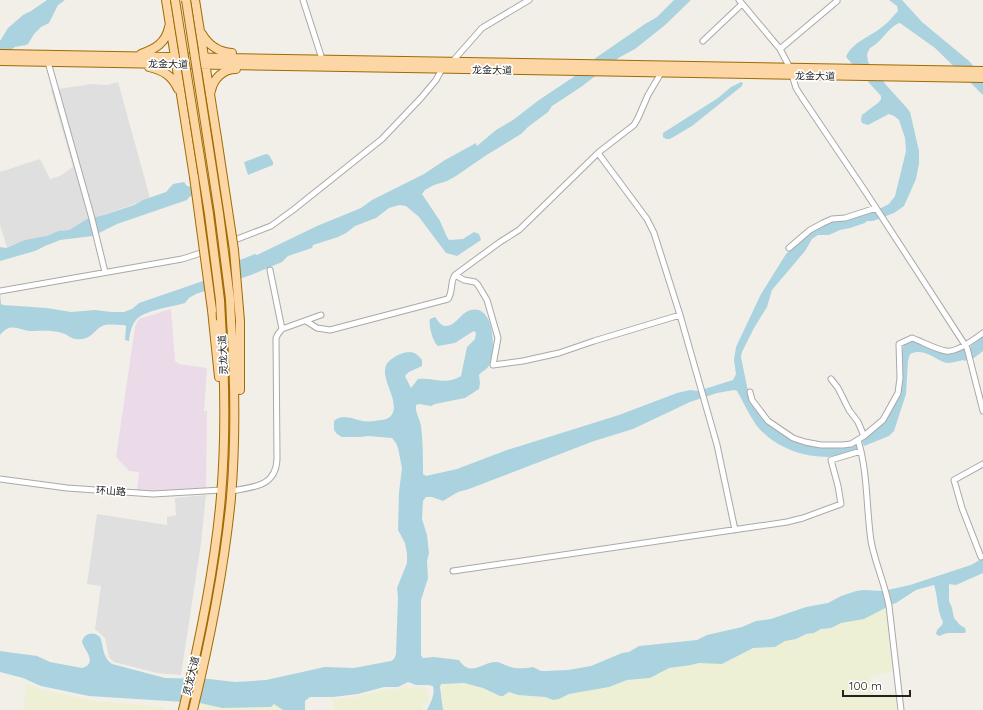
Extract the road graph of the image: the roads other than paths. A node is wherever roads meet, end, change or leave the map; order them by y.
1 (166, 0) edge
2 (175, 0) edge
3 (186, 0) edge
4 (195, 0) edge
5 (303, 0) edge
6 (529, 0) edge
7 (837, 1) dead end
8 (741, 2) edge
9 (170, 24) junction
10 (200, 30) junction
11 (703, 41) dead end
12 (780, 49) junction
13 (1, 59) edge
14 (322, 59) junction
15 (134, 60) junction
16 (175, 60) junction
17 (205, 61) junction
18 (48, 62) junction
19 (288, 62) junction
20 (452, 62) junction
21 (582, 68) junction
22 (619, 68) junction
23 (442, 69) junction
24 (791, 71) junction
25 (983, 71) edge
26 (662, 73) junction
27 (983, 78) edge
28 (181, 97) junction
29 (210, 98) junction
30 (598, 153) junction
31 (876, 209) junction
32 (789, 248) dead end
33 (270, 270) dead end
34 (105, 272) junction
35 (455, 275) junction
36 (1, 291) edge
37 (321, 315) dead end
38 (680, 315) junction
39 (306, 320) junction
40 (282, 329) junction
41 (983, 333) edge
42 (966, 346) junction
43 (831, 378) dead end
44 (750, 392) dead end
45 (983, 411) edge
46 (864, 436) junction
47 (858, 440) junction
48 (861, 451) junction
49 (223, 464) junction
50 (983, 464) edge
51 (232, 475) junction
52 (0, 479) edge
53 (222, 490) junction
54 (232, 491) junction
55 (735, 530) junction
56 (981, 557) dead end
57 (453, 571) dead end
58 (183, 709) edge
59 (193, 709) edge
60 (901, 710) edge

1 - 9 main road
2 - 49 main road, 灵龙大道, bridge
3 - 51 main road, 灵龙大道, bridge
4 - 10 main road
5 - 14 street
6 - 20 street
7 - 12 street
8 - 11 street
8 - 12 street
9 - 15 main road
9 - 16 main road
10 - 17 main road
10 - 19 main road
12 - 24 street
13 - 15 main road, 龙金大道
13 - 18 main road, 龙金大道
14 - 19 main road, 龙金大道
14 - 20 main road, 龙金大道
15 - 16 main road, 龙金大道
15 - 18 main road, 龙金大道
15 - 28 main road
16 - 17 main road, 龙金大道
16 - 28 main road
17 - 19 main road, 龙金大道
17 - 29 main road
18 - 34 street
19 - 23 main road, 龙金大道
19 - 29 main road
20 - 21 main road, 龙金大道
21 - 22 main road, 龙金大道
21 - 23 main road, 龙金大道
22 - 24 main road, 龙金大道
22 - 26 main road, 龙金大道
23 - 34 street
24 - 25 main road, 龙金大道
24 - 26 main road, 龙金大道
24 - 27 main road, 龙金大道
24 - 31 street
26 - 30 street
28 - 49 main road, bridge
29 - 51 main road, bridge
30 - 35 street
30 - 38 street
31 - 32 street
31 - 42 street
33 - 40 street
34 - 36 street
35 - 38 street
35 - 39 street
37 - 39 street
38 - 55 street
39 - 40 street
40 - 54 street
41 - 42 street
42 - 45 street
42 - 46 street
43 - 46 street
44 - 47 street
46 - 47 street
47 - 48 street
48 - 55 street
48 - 60 street
49 - 53 main road, 灵龙大道
50 - 56 street
51 - 54 main road, 灵龙大道
52 - 53 street, 环山路
53 - 58 main road, 灵龙大道
54 - 59 main road, 灵龙大道
55 - 57 street

